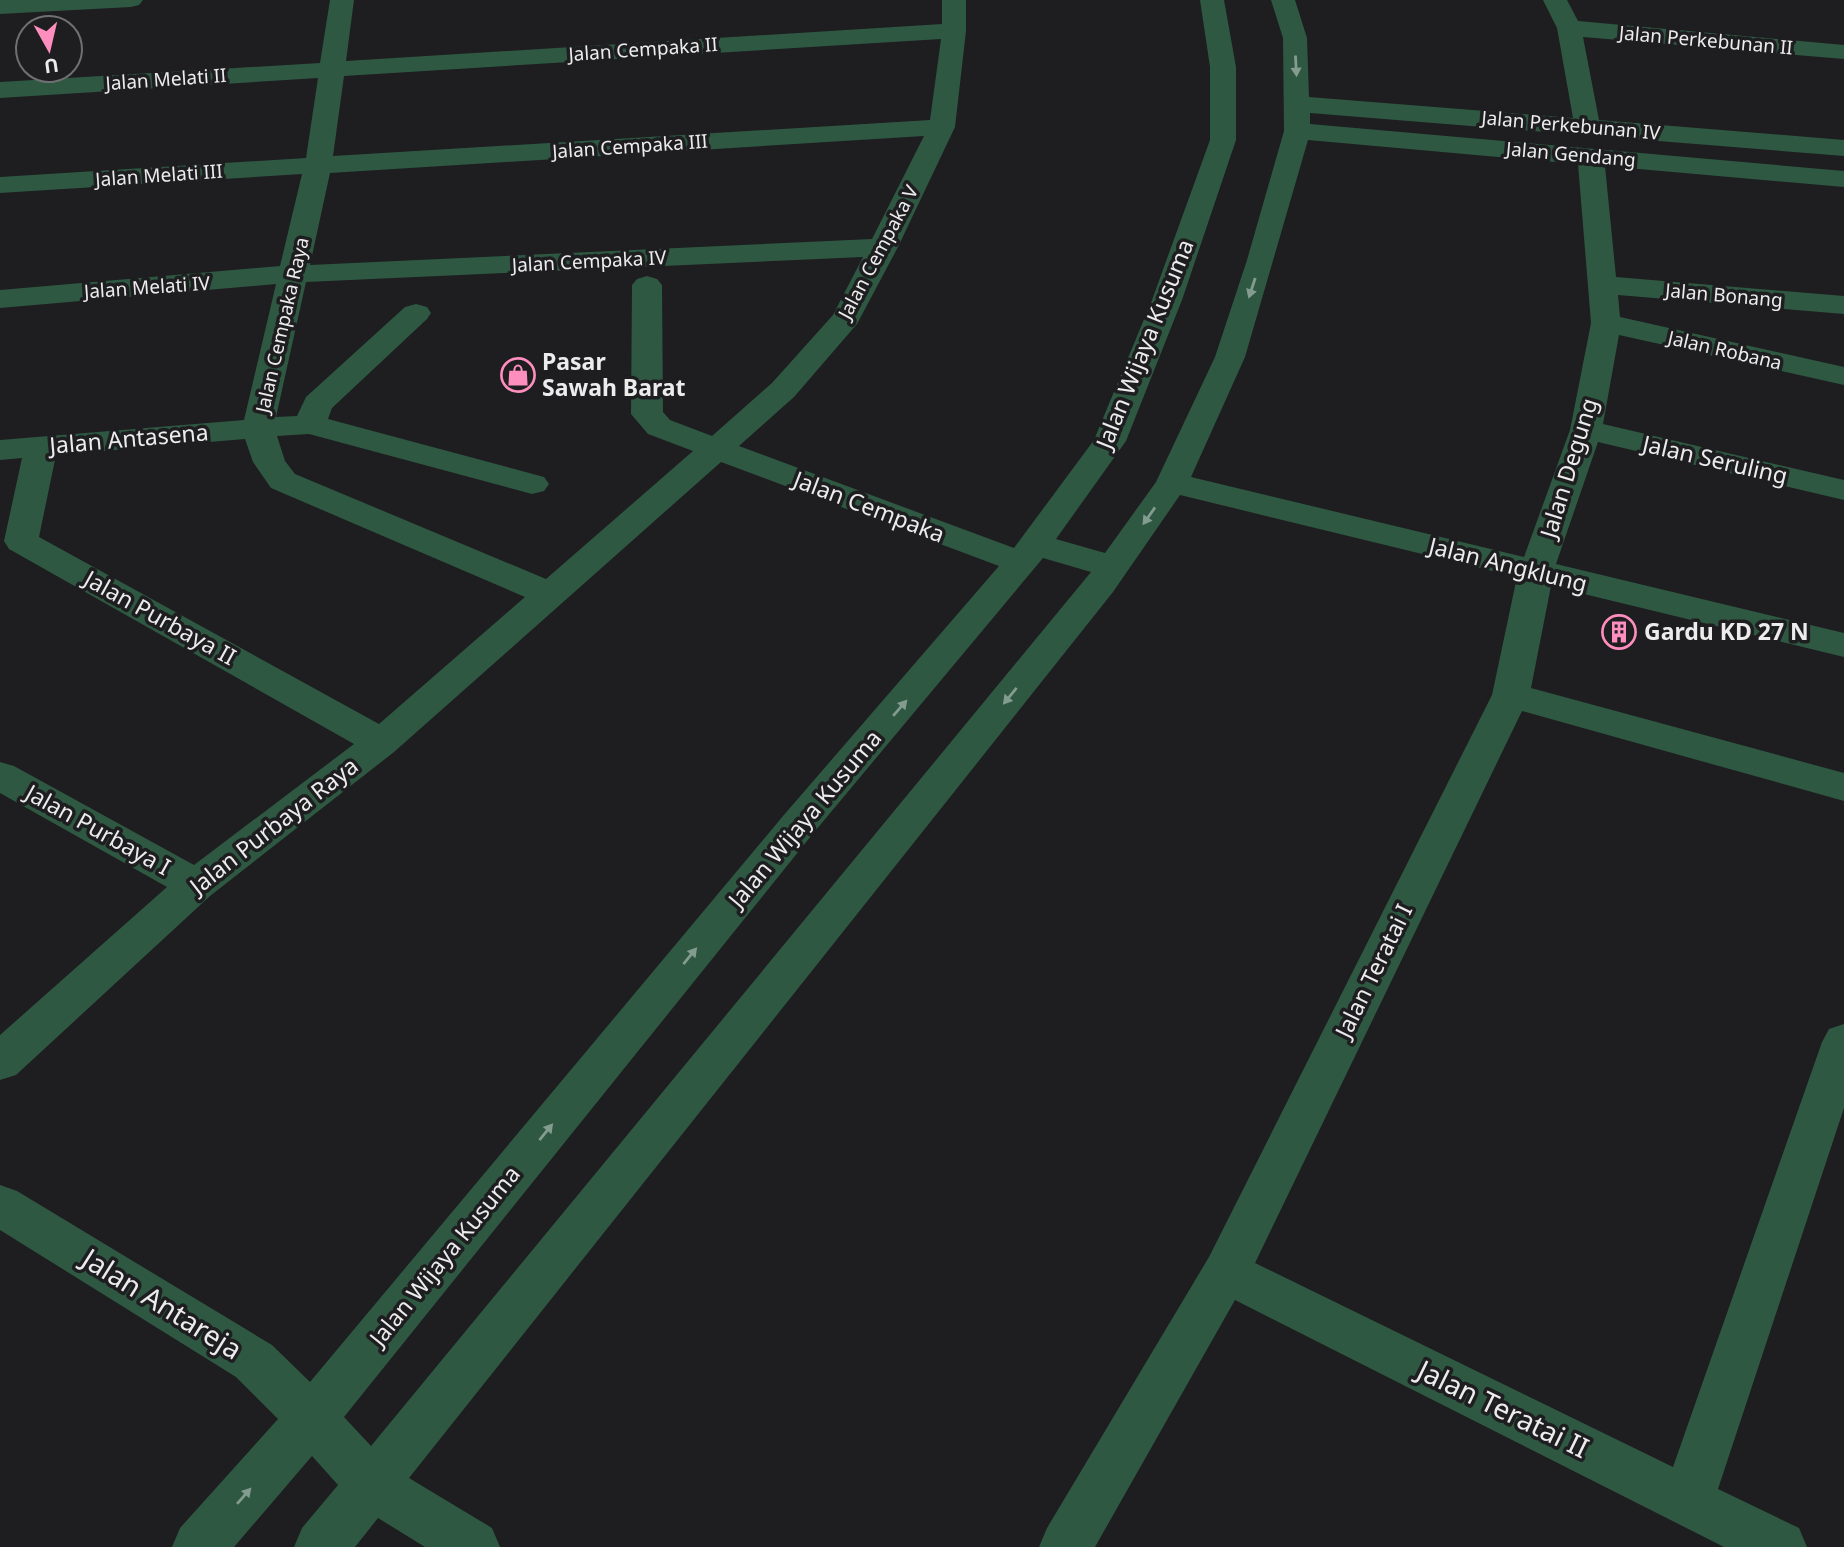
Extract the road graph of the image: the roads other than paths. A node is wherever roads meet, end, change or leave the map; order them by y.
1 (131, 0) edge
2 (342, 0) edge
3 (954, 0) edge
4 (1213, 0) edge
5 (1283, 0) edge
6 (1555, 0) edge
7 (0, 7) edge
8 (1569, 28) junction
9 (954, 31) junction
10 (1844, 52) edge
11 (331, 69) junction
12 (0, 90) edge
13 (1297, 118) junction
14 (942, 127) junction
15 (1589, 140) junction
16 (1844, 148) edge
17 (318, 165) junction
18 (1844, 179) edge
19 (0, 185) edge
20 (884, 247) junction
21 (293, 275) junction
22 (647, 285) dead end
23 (1603, 285) junction
24 (0, 299) edge
25 (1844, 305) edge
26 (416, 313) dead end
27 (1606, 323) junction
28 (1844, 376) edge
29 (310, 424) junction
30 (258, 428) junction
31 (1586, 430) junction
32 (41, 447) junction
33 (716, 449) junction
34 (0, 450) edge
35 (1172, 483) junction
36 (533, 484) dead end
37 (1844, 490) edge
38 (11, 546) edge
39 (1028, 553) junction
40 (1113, 567) junction
41 (1536, 572) junction
42 (552, 595) junction
43 (1844, 645) edge
44 (1511, 695) junction
45 (381, 743) junction
46 (0, 776) edge
47 (1844, 787) edge
48 (196, 885) junction
49 (1844, 1042) edge
50 (0, 1062) edge
51 (0, 1205) edge
52 (1226, 1272) junction
53 (312, 1418) junction
54 (370, 1483) junction
55 (1688, 1500) junction
56 (199, 1547) edge
57 (321, 1547) edge
58 (473, 1547) edge
59 (1066, 1547) edge
60 (1780, 1547) edge

1 - 7 street
2 - 11 street, Jalan Cempaka Raya
3 - 9 street, Jalan Cempaka V
4 - 39 street, Jalan Wijaya Kusuma
5 -> 13 street
6 - 8 street, Jalan Degung
8 - 10 street, Jalan Perkebunan II
8 - 15 street, Jalan Degung
9 - 11 street, Jalan Cempaka II
9 - 14 street, Jalan Cempaka V
11 - 12 street, Jalan Melati II
11 - 17 street, Jalan Cempaka Raya
13 - 15 street, Jalan Gendang
13 -> 35 street
14 - 17 street, Jalan Cempaka III
14 - 20 street, Jalan Cempaka V
15 - 16 street, Jalan Perkebunan IV
15 - 18 street, Jalan Gendang
15 - 23 street, Jalan Degung
17 - 19 street, Jalan Melati III
17 - 21 street, Jalan Cempaka Raya
20 - 21 street, Jalan Cempaka IV
20 - 33 street, Jalan Cempaka V
21 - 24 street, Jalan Melati IV
21 - 30 street, Jalan Cempaka Raya
22 - 33 street, Jalan Cempaka
23 - 25 street, Jalan Bonang
23 - 27 street, Jalan Degung
26 - 29 street
27 - 28 street, Jalan Robana
27 - 31 street, Jalan Degung
29 - 30 street, Jalan Antasena
29 - 36 street, Jalan Antasena
30 - 32 street, Jalan Antasena
30 - 42 street, Jalan Cempaka Raya
31 - 37 street, Jalan Seruling
31 - 41 street, Jalan Degung
32 - 34 street, Jalan Antasena
32 - 38 street, Jalan Purbaya II
33 - 39 street, Jalan Cempaka
33 - 42 street, Jalan Cempaka V
35 -> 40 street
35 - 41 street, Jalan Angklung
38 - 45 street, Jalan Purbaya II
39 - 40 street
53 -> 39 street, Jalan Wijaya Kusuma
40 -> 54 street
41 - 43 street, Jalan Angklung
41 - 44 street, Jalan Degung
42 - 45 street, Jalan Purbaya Raya
44 - 47 street
44 - 52 street, Jalan Teratai I
45 - 48 street, Jalan Purbaya Raya
46 - 48 street, Jalan Purbaya I
48 - 50 street, Jalan Purbaya Raya
49 - 55 street
51 - 53 street, Jalan Antareja
52 - 55 street, Jalan Teratai II
52 - 59 street, Jalan Teratai I
53 - 54 street, Jalan Antareja
56 -> 53 street, Jalan Wijaya Kusuma
54 - 57 street
54 - 58 street, Jalan Antareja
55 - 60 street, Jalan Teratai II

